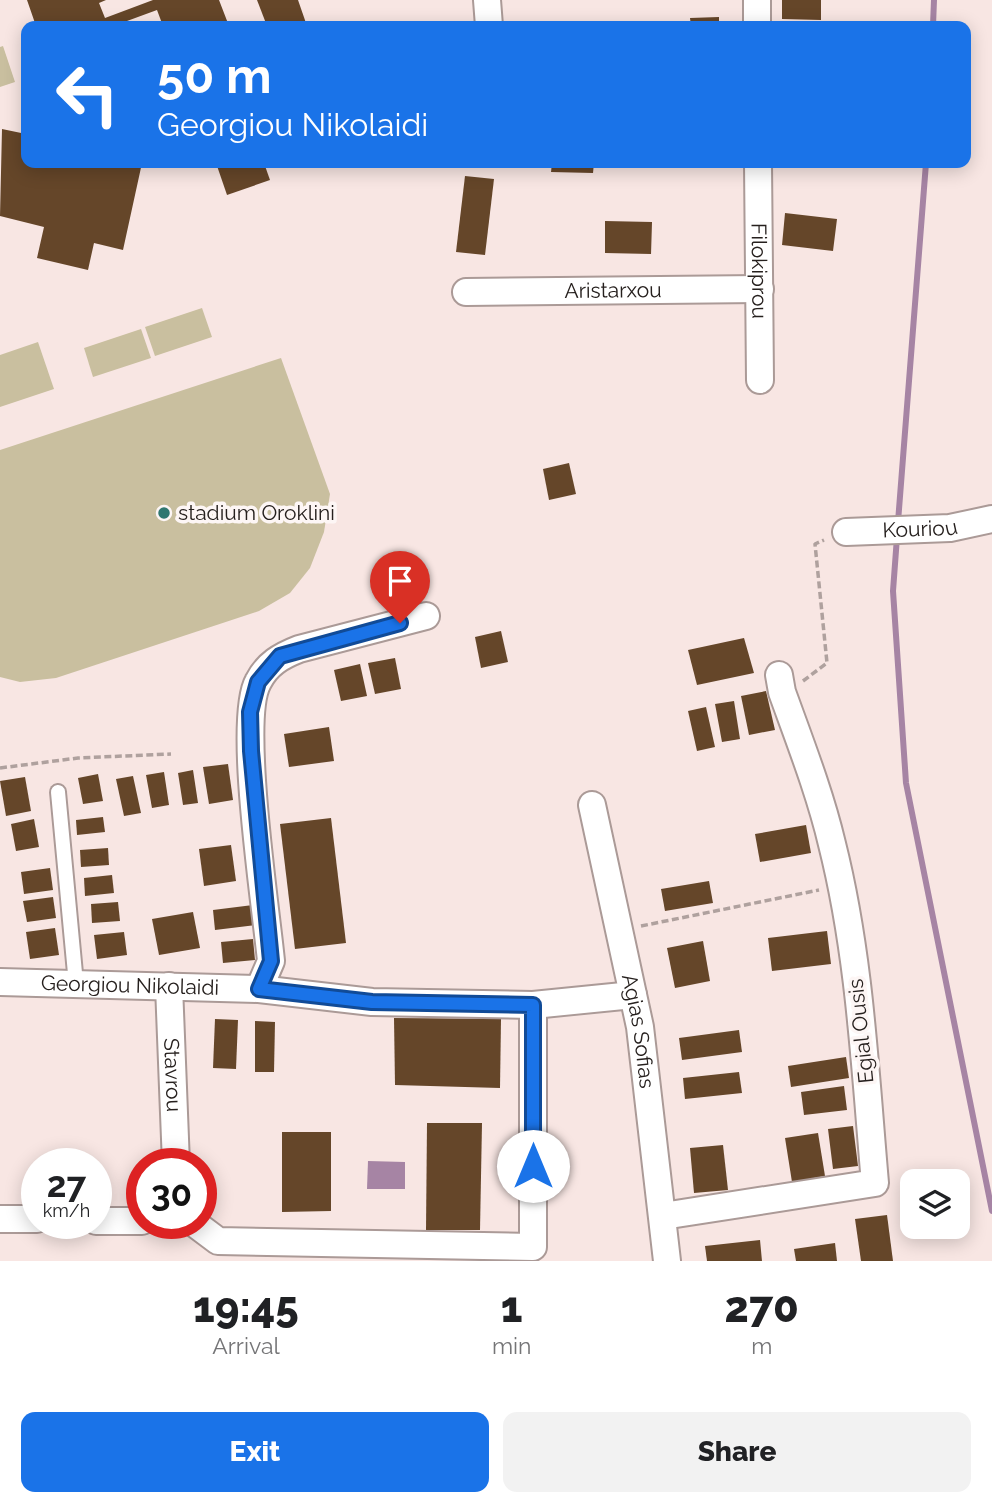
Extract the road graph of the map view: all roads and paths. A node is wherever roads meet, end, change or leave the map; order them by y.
1 (487, 0) edge
2 (757, 0) edge
3 (489, 21) edge
4 (757, 21) edge
5 (758, 168) edge
6 (760, 289) junction
7 (466, 292) dead end
8 (761, 380) dead end
9 (988, 520) edge
10 (846, 532) joint
11 (426, 616) dead end
12 (781, 686) joint
13 (171, 754) dead end
14 (0, 768) edge
15 (58, 792) dead end
16 (592, 805) dead end
17 (841, 885) junction
18 (619, 931) junction
19 (0, 982) edge
20 (76, 984) junction
21 (169, 986) junction
22 (259, 989) junction
23 (633, 995) junction
24 (533, 1005) junction
25 (175, 1148) edge
26 (663, 1216) junction
27 (0, 1219) edge
28 (21, 1219) edge
29 (215, 1239) edge
30 (667, 1261) edge

1 - 3 street
2 - 4 street
5 - 6 street, Filokiprou
6 - 7 street, Aristarxou
6 - 8 street, Filokiprou
9 - 10 street, Kouriou
10 - 12 path
11 - 22 street
12 - 17 street, Egial Ousis
13 - 14 path
15 - 20 lane
16 - 18 street, Agias Sofias
17 - 18 path
17 - 26 street, Egial Ousis
18 - 23 street, Agias Sofias
19 - 20 street, Georgiou Nikolaidi
20 - 21 street, Georgiou Nikolaidi
21 - 22 street, Georgiou Nikolaidi
21 - 25 street, Stavrou
22 - 24 street, Georgiou Nikolaidi
23 - 24 street, Georgiou Nikolaidi
23 - 26 street, Agias Sofias
24 - 29 street
26 - 30 street, Agias Sofias
27 - 28 street

